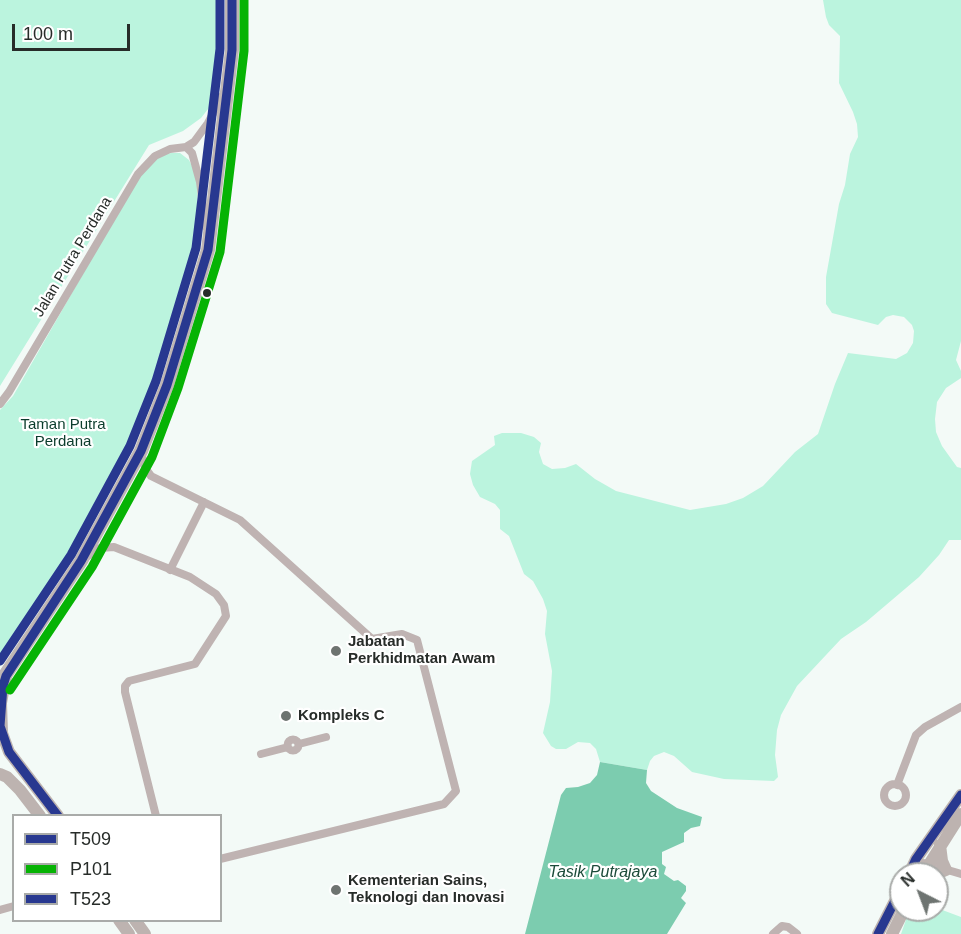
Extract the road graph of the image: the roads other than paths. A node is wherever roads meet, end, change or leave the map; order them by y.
1 (232, 0) edge
2 (228, 84) junction
3 (186, 147) junction
4 (208, 250) junction
5 (0, 404) edge
6 (141, 451) junction
7 (204, 502) junction
8 (81, 561) junction
9 (170, 570) junction
10 (3, 679) edge
11 (961, 707) edge
12 (326, 737) dead end
13 (261, 754) dead end
14 (0, 774) edge
15 (897, 785) dead end
16 (961, 795) edge
17 (38, 814) edge
18 (56, 814) edge
19 (156, 814) edge
20 (961, 814) edge
21 (940, 845) junction
22 (222, 859) edge
23 (933, 862) edge
24 (933, 862) edge
25 (940, 862) edge
26 (889, 912) edge
27 (120, 922) edge
28 (136, 922) edge
29 (129, 934) edge
30 (145, 934) edge
31 (773, 934) edge
32 (797, 934) edge
33 (878, 934) edge

1 - 2 main road
2 - 3 street
2 - 4 main road
3 - 4 street
3 - 5 street, Jalan Putra Perdana
4 - 6 main road
6 - 7 street
6 - 8 main road
7 - 9 street
7 - 22 street
8 - 9 street
8 - 10 main road
9 - 19 street
10 - 18 street
11 - 15 street
12 - 13 street
14 - 17 street
16 - 23 street
20 - 21 street
21 - 24 street
21 - 25 street
26 - 33 street
27 - 29 street
28 - 30 street
31 - 32 street

